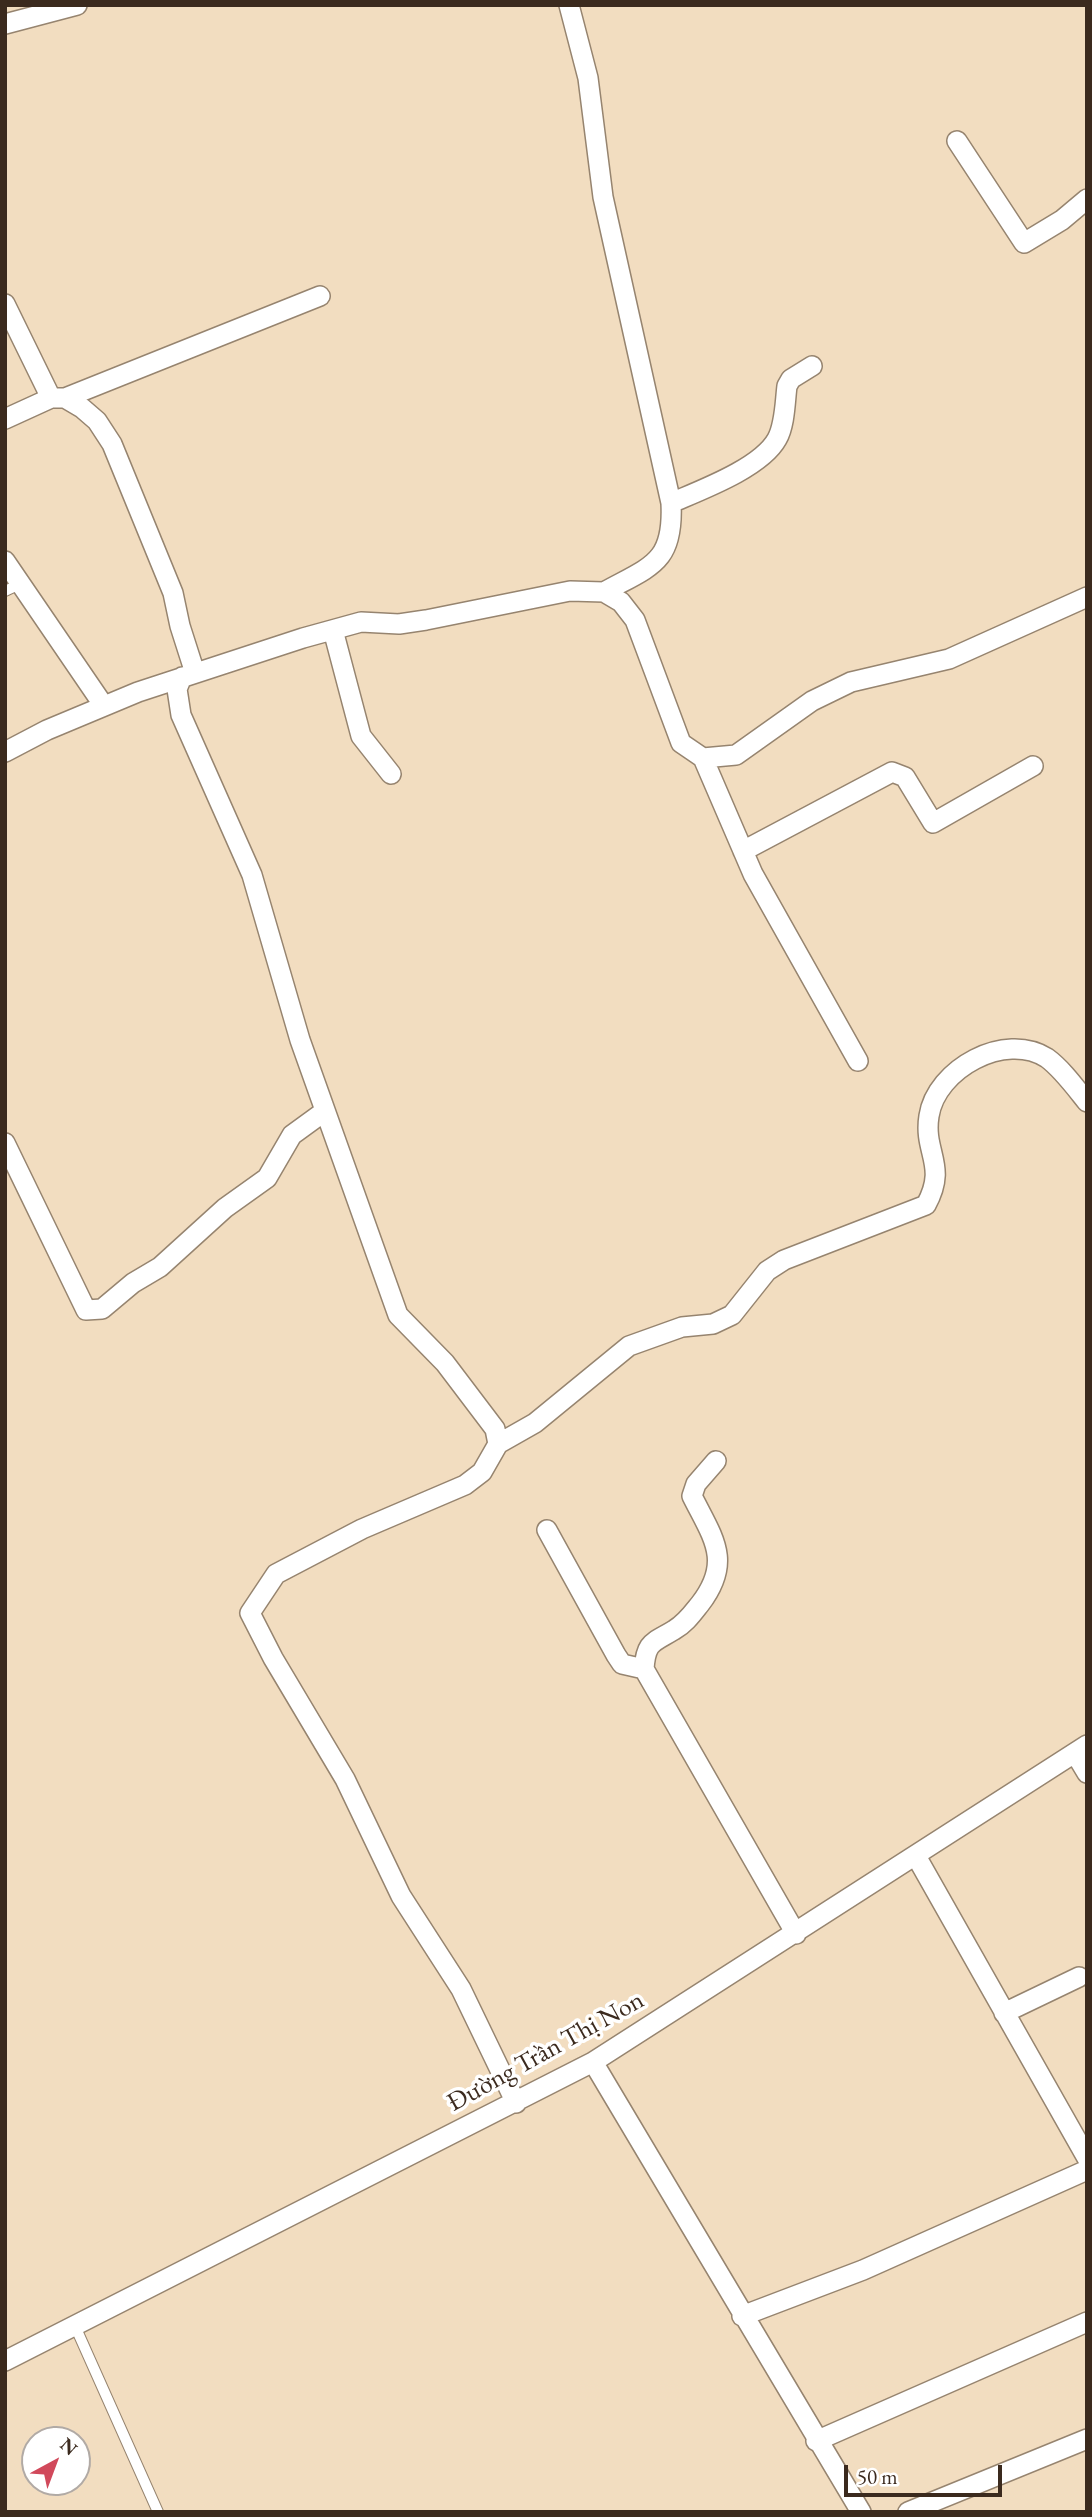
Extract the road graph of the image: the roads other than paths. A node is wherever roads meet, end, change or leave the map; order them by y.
1 (76, 5) edge
2 (569, 5) edge
3 (5, 24) edge
4 (957, 141) dead end
5 (1087, 199) edge
6 (320, 296) dead end
7 (5, 304) edge
8 (812, 366) dead end
9 (58, 398) junction
10 (5, 419) edge
11 (671, 503) junction
12 (5, 561) edge
13 (12, 588) edge
14 (604, 592) junction
15 (1087, 597) edge
16 (334, 630) junction
17 (189, 675) junction
18 (104, 706) junction
19 (5, 752) edge
20 (703, 758) junction
21 (1033, 766) dead end
22 (391, 774) dead end
23 (743, 851) junction
24 (858, 1061) dead end
25 (1087, 1102) edge
26 (325, 1111) junction
27 (5, 1143) edge
28 (499, 1444) junction
29 (716, 1461) dead end
30 (547, 1530) dead end
31 (644, 1669) junction
32 (1081, 1749) edge
33 (1087, 1773) edge
34 (916, 1856) junction
35 (796, 1934) junction
36 (1079, 1977) dead end
37 (1004, 2013) junction
38 (593, 2063) junction
39 (516, 2102) junction
40 (1086, 2169) edge
41 (742, 2316) junction
42 (1087, 2322) edge
43 (77, 2329) junction
44 (5, 2361) edge
45 (1087, 2439) edge
46 (816, 2441) junction
47 (158, 2512) edge
48 (861, 2512) edge
49 (908, 2512) edge

1 - 3 street
2 - 11 street
4 - 5 street
6 - 9 street
7 - 9 street
8 - 11 street
9 - 10 street
9 - 17 street
11 - 14 street
12 - 13 street
13 - 18 street
14 - 16 street
14 - 20 street
15 - 20 street
16 - 17 street
16 - 22 street
17 - 18 street
17 - 26 street
18 - 19 street
20 - 23 street
21 - 23 street
23 - 24 street
25 - 28 street
26 - 27 street
26 - 28 street
28 - 39 street
29 - 31 street
30 - 31 street
31 - 35 street
32 - 33 street
32 - 34 street, Đường Trần Thị Non
34 - 35 street, Đường Trần Thị Non
34 - 37 street
35 - 38 street, Đường Trần Thị Non
36 - 37 street
37 - 40 street
38 - 39 street, Đường Trần Thị Non
38 - 41 street
39 - 43 street, Đường Trần Thị Non
40 - 41 street
41 - 46 street
42 - 46 street
43 - 44 street, Đường Trần Thị Non
43 - 47 lane
45 - 49 street
46 - 48 street

